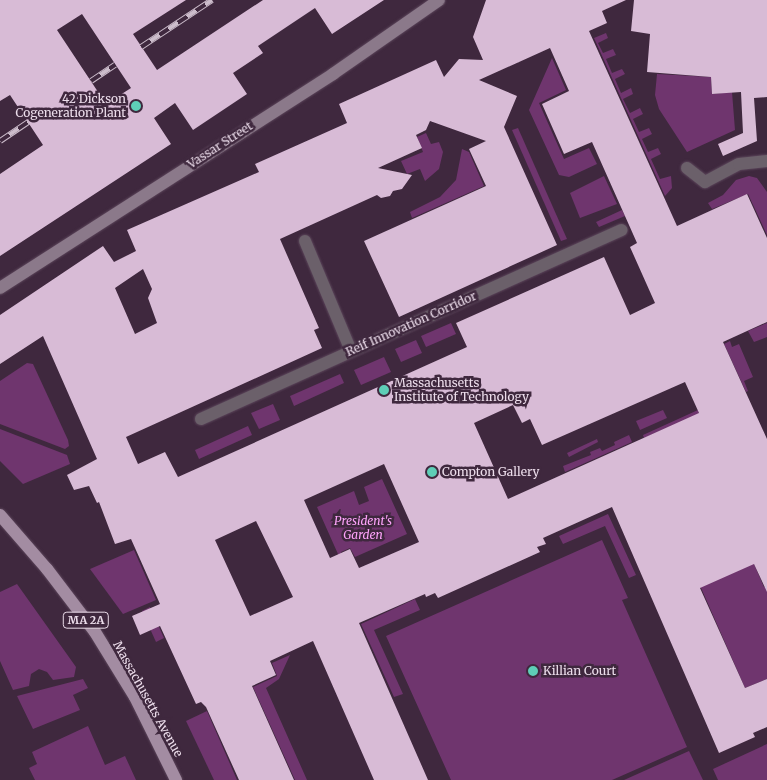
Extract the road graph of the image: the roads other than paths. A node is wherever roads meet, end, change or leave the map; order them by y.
1 (439, 0) edge
2 (767, 161) edge
3 (687, 168) dead end
4 (621, 230) dead end
5 (305, 241) dead end
6 (0, 288) edge
7 (351, 351) junction
8 (202, 420) dead end
9 (0, 515) edge
10 (176, 780) edge

1 - 6 main road, Vassar Street
2 - 3 street
4 - 7 street, Reif Innovation Corridor
5 - 7 street
7 - 8 street, Reif Innovation Corridor
9 - 10 main road, Massachusetts Avenue / MA 2A

